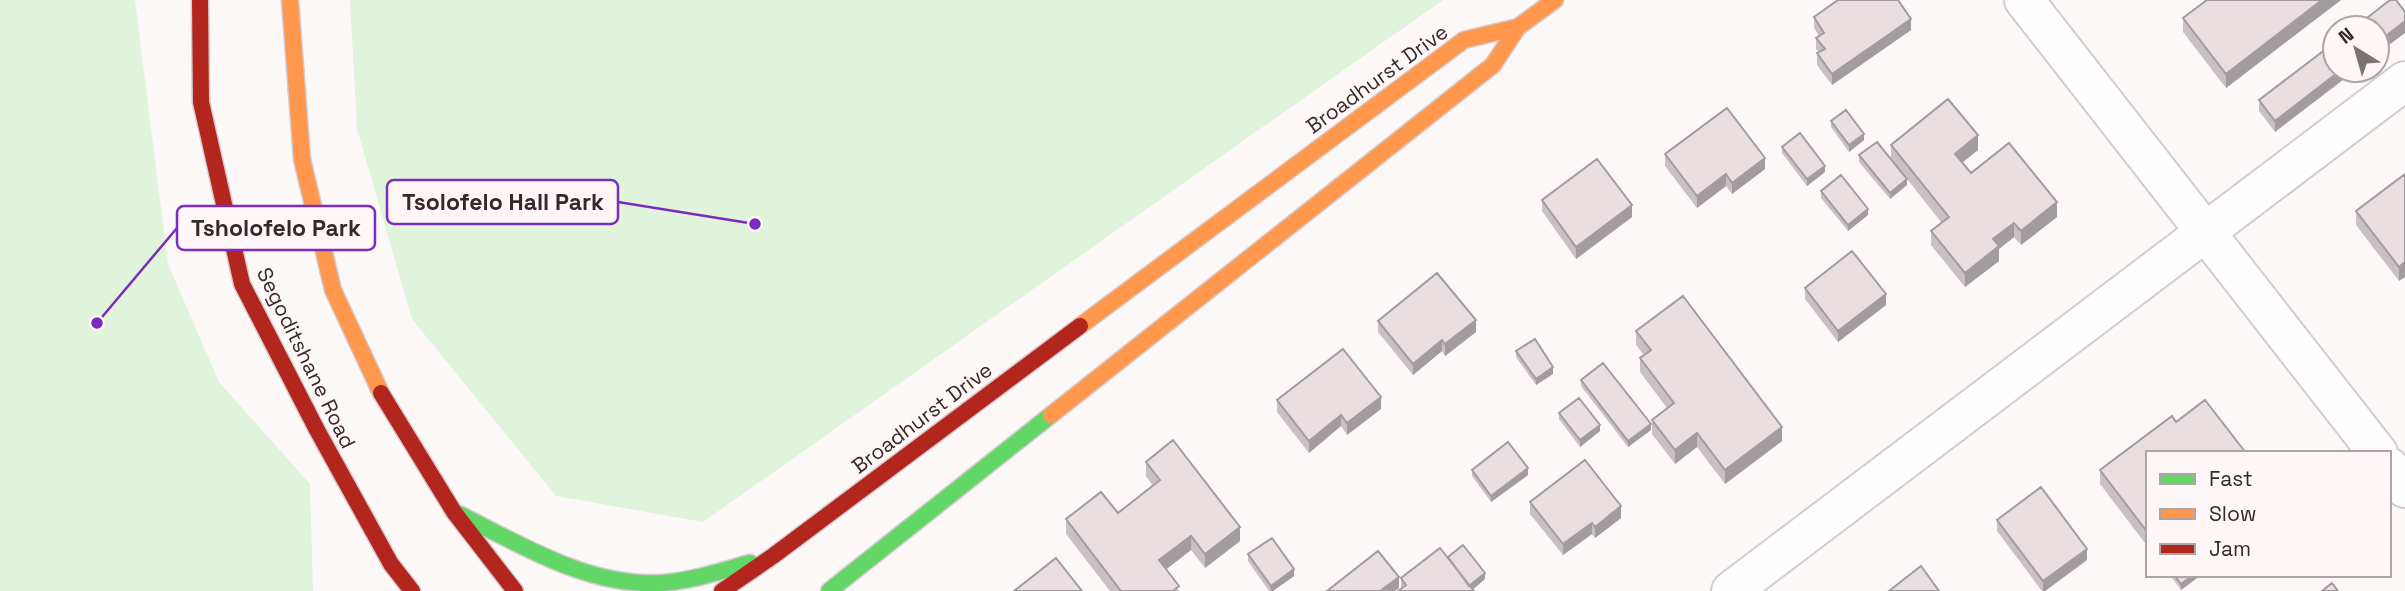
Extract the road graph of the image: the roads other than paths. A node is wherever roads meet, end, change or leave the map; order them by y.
1 (200, 0) edge
2 (290, 0) edge
3 (1555, 0) edge
4 (2024, 0) edge
5 (1518, 27) junction
6 (2405, 81) edge
7 (2204, 232) junction
8 (2376, 451) edge
9 (2391, 470) edge
10 (2405, 488) edge
11 (454, 512) junction
12 (773, 556) junction
13 (391, 564) junction
14 (401, 591) edge
15 (412, 591) edge
16 (515, 591) edge
17 (722, 591) edge
18 (830, 591) edge
19 (1731, 591) edge

1 - 13 street, Segoditshane Road
2 - 11 street
3 - 5 street
4 - 7 street
5 - 12 street, Broadhurst Drive
5 - 18 street
6 - 7 street
7 - 8 street
7 - 19 street
9 - 10 street
11 - 12 street
11 - 16 street
12 - 17 street, Broadhurst Drive
13 - 14 street
13 - 15 street, Segoditshane Road

